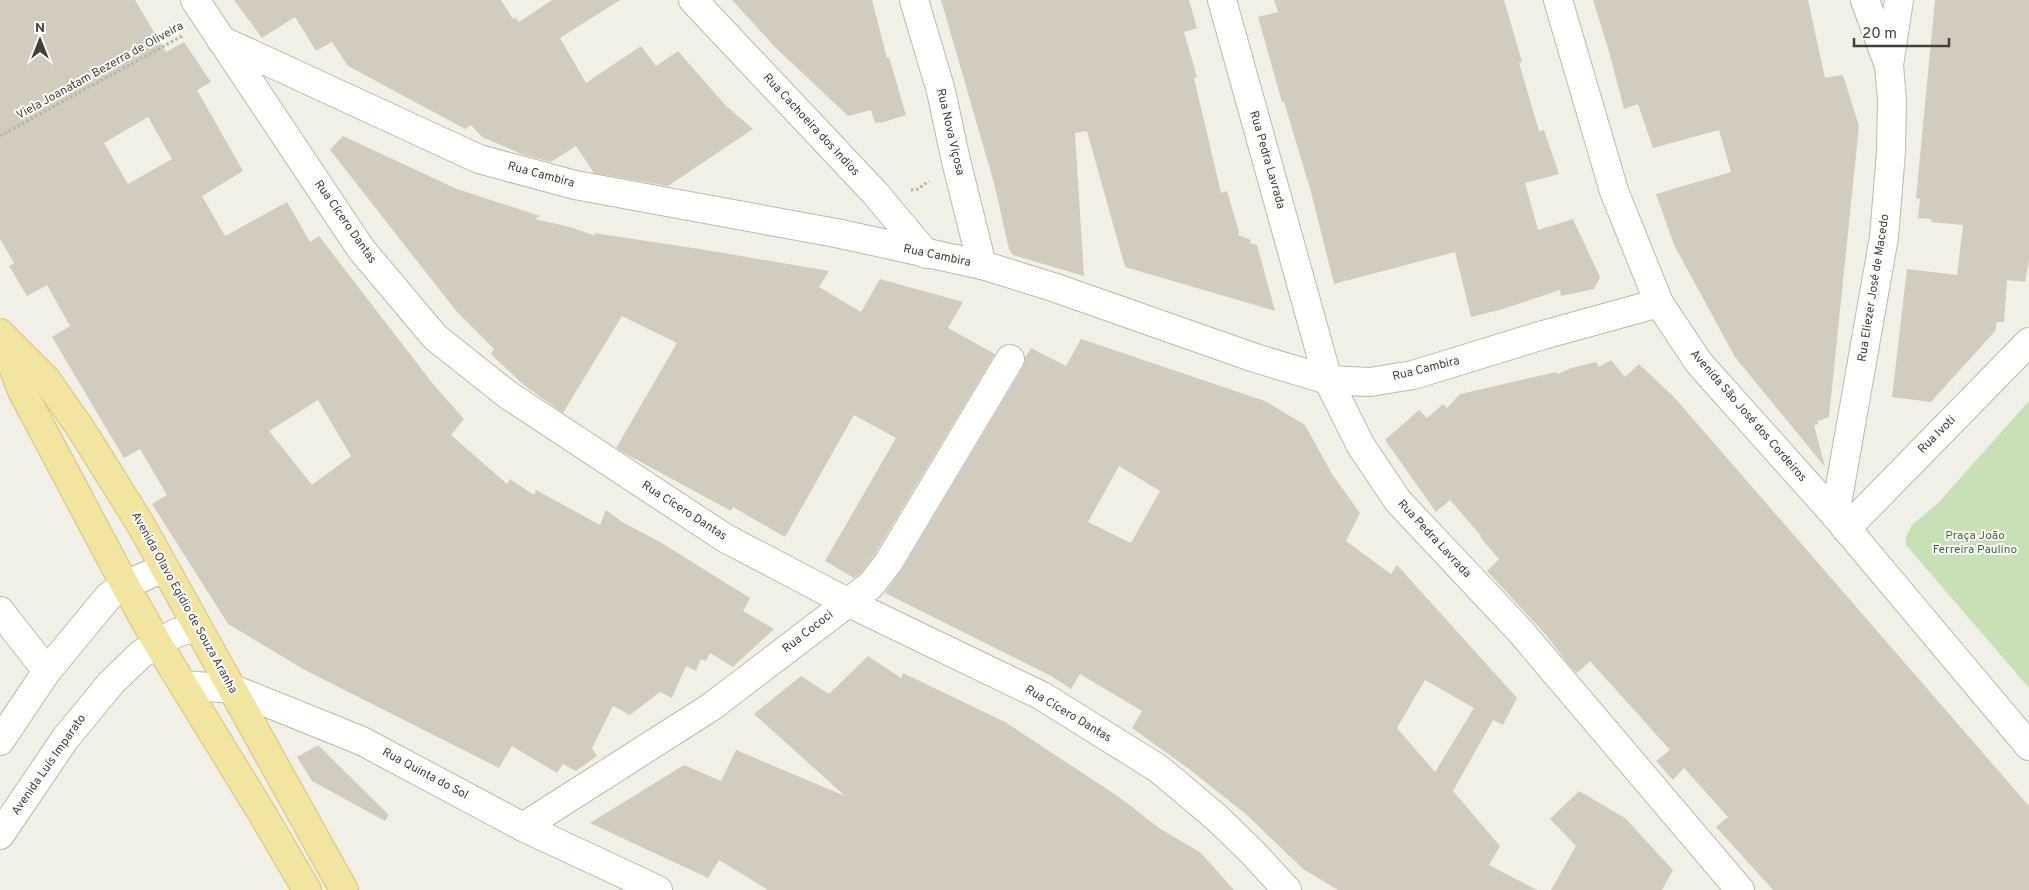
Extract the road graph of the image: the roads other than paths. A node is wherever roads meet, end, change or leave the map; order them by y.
1 (693, 0) edge
2 (914, 0) edge
3 (1222, 0) edge
4 (1558, 0) edge
5 (1865, 0) edge
6 (1899, 0) edge
7 (208, 21) edge
8 (1889, 64) junction
9 (926, 254) junction
10 (982, 265) junction
11 (1659, 303) junction
12 (0, 333) edge
13 (2029, 342) edge
14 (1010, 359) dead end
15 (1328, 380) junction
16 (1841, 522) junction
17 (164, 568) junction
18 (125, 585) junction
19 (847, 602) junction
20 (0, 611) edge
21 (196, 626) junction
22 (158, 644) junction
23 (47, 671) junction
24 (184, 685) junction
25 (233, 690) junction
26 (0, 741) edge
27 (2029, 746) edge
28 (524, 827) junction
29 (0, 835) edge
30 (307, 890) edge
31 (344, 890) edge
32 (658, 890) edge
33 (1287, 890) edge
34 (1740, 890) edge

1 - 9 street, Rua Cachoeira dos Indios
2 - 10 street, Rua Nova Viçosa
3 - 15 street, Rua Pedra Lavrada
4 - 11 street, Avenida São José dos Cordeiros
5 - 8 street
6 - 8 street, Rua Eliezer José de Macedo
7 - 9 street, Rua Cambira
7 - 19 street, Rua Cícero Dantas
8 - 16 street, Rua Eliezer José de Macedo
9 - 10 street, Rua Cambira
10 - 15 street, Rua Cambira
11 - 15 street, Rua Cambira
11 - 16 street, Avenida São José dos Cordeiros
12 - 17 main road, Avenida Olavo Egídio de Souza Aranha
12 - 18 main road, Avenida Olavo Egídio de Souza Aranha
13 - 16 street, Rua Ivoti
14 - 19 street, Rua Cococi
15 - 34 street, Rua Pedra Lavrada
16 - 27 street, Avenida São José dos Cordeiros
17 - 18 street
17 - 21 main road, Avenida Olavo Egídio de Souza Aranha
18 - 22 main road, Avenida Olavo Egídio de Souza Aranha
18 - 23 street
19 - 28 street, Rua Cococi
19 - 33 street, Rua Cícero Dantas
20 - 23 street
21 - 22 street, Avenida Luís Imparato
21 - 25 main road, Avenida Olavo Egídio de Souza Aranha
22 - 24 main road, Avenida Olavo Egídio de Souza Aranha
22 - 29 street, Avenida Luís Imparato
23 - 26 street
24 - 25 street, Rua Quinta do Sol
24 - 30 main road, Avenida Olavo Egídio de Souza Aranha
25 - 28 street, Rua Quinta do Sol
25 - 31 main road, Avenida Olavo Egídio de Souza Aranha
28 - 32 street, Rua Quinta do Sol

